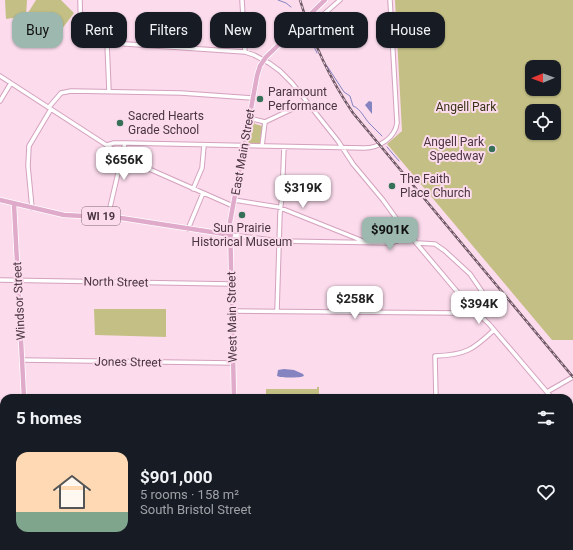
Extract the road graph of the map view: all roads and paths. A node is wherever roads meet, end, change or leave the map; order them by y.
1 (80, 0) edge
2 (242, 0) edge
3 (340, 0) edge
4 (390, 0) edge
5 (324, 1) edge
6 (329, 10) junction
7 (80, 12) edge
8 (327, 12) edge
9 (127, 44) edge
10 (107, 48) edge
11 (245, 52) junction
12 (263, 60) junction
13 (0, 76) edge
14 (11, 83) junction
15 (109, 91) junction
16 (252, 98) junction
17 (0, 101) edge
18 (307, 102) junction
19 (50, 108) junction
20 (250, 118) junction
21 (265, 122) junction
22 (334, 137) junction
23 (125, 143) junction
24 (107, 145) junction
25 (204, 145) junction
26 (244, 146) junction
27 (262, 146) junction
28 (284, 147) junction
29 (326, 148) junction
30 (343, 148) junction
31 (122, 155) junction
32 (193, 189) junction
33 (203, 193) junction
34 (0, 200) edge
35 (234, 200) junction
36 (14, 204) junction
37 (22, 206) junction
38 (233, 206) junction
39 (32, 208) junction
40 (280, 208) junction
41 (108, 216) junction
42 (15, 218) junction
43 (188, 229) junction
44 (408, 233) junction
45 (231, 235) junction
46 (279, 241) junction
47 (366, 242) junction
48 (417, 243) junction
49 (0, 280) edge
50 (18, 280) junction
51 (231, 284) junction
52 (469, 306) junction
53 (232, 311) junction
54 (277, 311) junction
55 (476, 312) junction
56 (494, 330) junction
57 (22, 360) junction
58 (233, 363) junction
59 (573, 377) edge
60 (547, 392) joint
61 (24, 394) edge
62 (234, 394) edge
63 (436, 394) edge

1 - 7 street
2 - 11 street
3 - 6 street
4 - 30 street
5 - 6 street
5 - 12 main road, East Main Street
6 - 8 street
9 - 11 street
10 - 15 street
11 - 12 street
12 - 16 main road, East Main Street
12 - 18 street
13 - 14 street
14 - 17 street
14 - 19 street
15 - 16 street
15 - 19 street
16 - 20 main road, East Main Street
18 - 21 street
18 - 22 street
19 - 24 street
19 - 39 street
20 - 21 street
20 - 26 main road, East Main Street
21 - 27 street
22 - 29 street
22 - 30 street
23 - 24 street
23 - 25 street
23 - 31 street
24 - 31 street
25 - 26 street
25 - 32 street
26 - 27 street
26 - 35 main road, East Main Street
27 - 28 street
28 - 29 street
28 - 40 street
29 - 30 street
30 - 44 street
31 - 32 street
31 - 41 street
32 - 33 street
33 - 38 street
33 - 43 street
34 - 36 main road
35 - 38 main road, East Main Street
35 - 40 street
36 - 37 main road, WI 19
36 - 42 main road, Windsor Street
37 - 39 main road, WI 19
37 - 42 main road
38 - 45 main road, East Main Street
39 - 41 main road, WI 19
40 - 46 street
40 - 47 street
41 - 43 main road, WI 19
42 - 50 main road, Windsor Street
43 - 45 main road, WI 19
44 - 47 street
44 - 48 street
45 - 46 street
45 - 51 main road, West Main Street
46 - 47 street
46 - 54 street
48 - 52 street
48 - 55 street
49 - 50 street, North Street
50 - 51 street, North Street
50 - 57 main road, Windsor Street
51 - 53 main road, West Main Street
52 - 54 street
52 - 55 street
53 - 54 street
53 - 58 main road, West Main Street
55 - 56 street
56 - 60 street
56 - 63 street
57 - 58 street, Jones Street
57 - 61 main road, Windsor Street
58 - 62 main road, West Main Street
59 - 60 street

